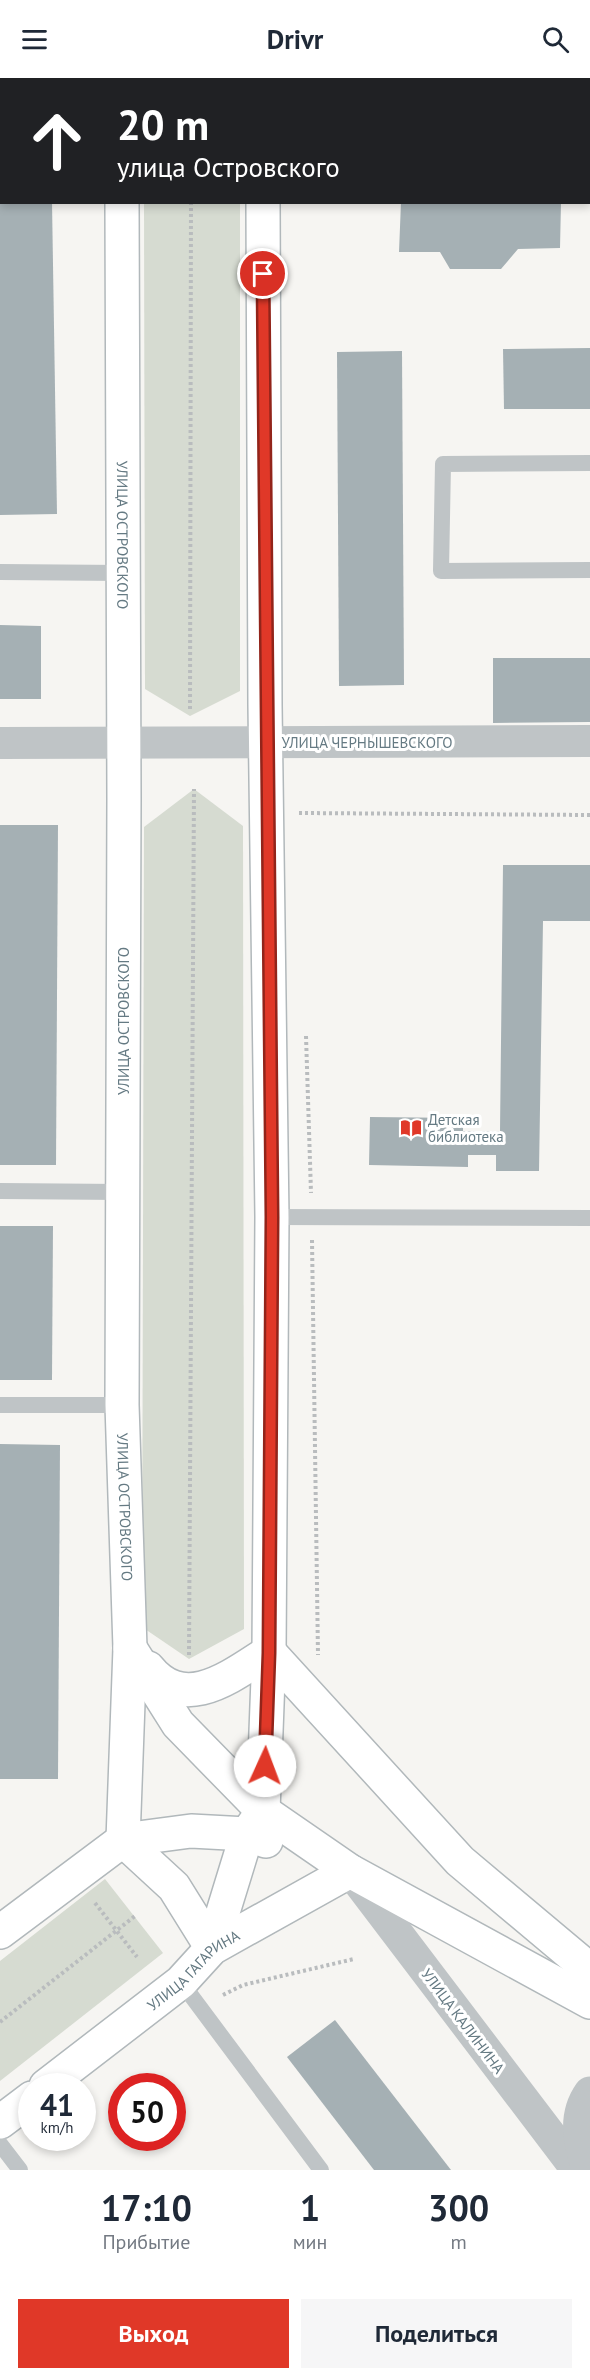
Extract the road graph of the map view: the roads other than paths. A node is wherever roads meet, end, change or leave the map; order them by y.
1 (122, 204) edge
2 (262, 204) edge
3 (590, 463) edge
4 (590, 570) edge
5 (0, 572) edge
6 (123, 573) junction
7 (590, 741) edge
8 (0, 743) edge
9 (124, 743) junction
10 (265, 743) junction
11 (0, 1191) edge
12 (122, 1192) junction
13 (272, 1217) junction
14 (590, 1218) edge
15 (0, 1405) edge
16 (122, 1405) junction
17 (130, 1648) junction
18 (269, 1653) junction
19 (255, 1823) junction
20 (123, 1840) junction
21 (350, 1871) junction
22 (0, 1932) edge
23 (212, 1948) junction
24 (590, 1970) edge
25 (182, 1983) junction
26 (590, 2002) edge
27 (63, 2073) edge
28 (590, 2093) edge
29 (18, 2108) edge
30 (0, 2122) edge
31 (0, 2144) edge
32 (20, 2170) edge
33 (321, 2170) edge
34 (577, 2170) edge
35 (588, 2170) edge

1 - 6 main road, УЛИЦА ОСТРОВСКОГО
2 - 10 main road
3 - 4 lane
5 - 6 lane
6 - 9 main road, УЛИЦА ОСТРОВСКОГО
7 - 10 street, УЛИЦА ЧЕРНЫШЕВСКОГО
8 - 9 street, УЛИЦА ЧЕРНЫШЕВСКОГО
9 - 10 street, УЛИЦА ЧЕРНЫШЕВСКОГО
9 - 12 main road, УЛИЦА ОСТРОВСКОГО
10 - 13 main road
11 - 12 lane
12 - 16 main road, УЛИЦА ОСТРОВСКОГО
13 - 14 lane
13 - 18 main road
15 - 16 lane
16 - 17 main road, УЛИЦА ОСТРОВСКОГО
17 - 18 main road
17 - 19 main road
17 - 20 main road, УЛИЦА ОСТРОВСКОГО
18 - 19 main road
18 - 24 main road
19 - 20 main road
19 - 21 main road
19 - 23 main road
20 - 22 main road
20 - 23 main road
21 - 23 main road, УЛИЦА ГАГАРИНА
21 - 26 main road
21 - 34 street, УЛИЦА КАЛИНИНА
23 - 25 main road, УЛИЦА ГАГАРИНА
25 - 27 main road, УЛИЦА ГАГАРИНА
25 - 33 lane
28 - 35 street
29 - 30 main road
31 - 32 lane

